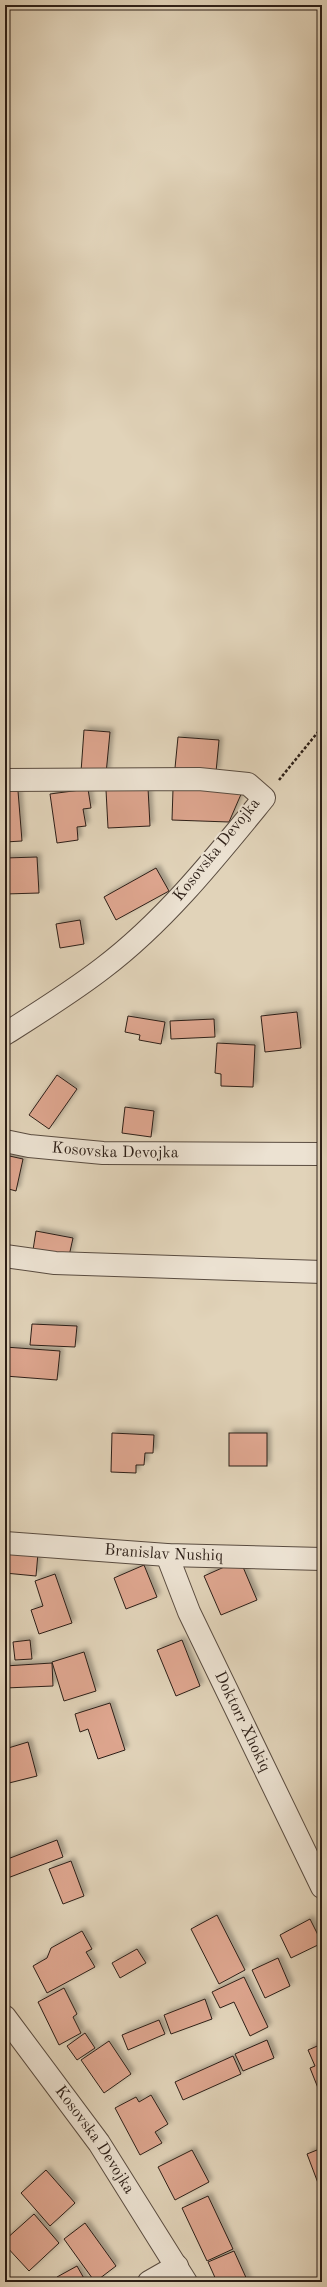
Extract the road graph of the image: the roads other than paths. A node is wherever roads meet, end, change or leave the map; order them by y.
1 (5, 780) edge
2 (5, 1034) edge
3 (5, 1141) edge
4 (322, 1154) edge
5 (5, 1256) edge
6 (322, 1272) edge
7 (5, 1543) edge
8 (167, 1555) junction
9 (322, 1559) edge
10 (322, 1887) edge
11 (5, 2017) edge
12 (182, 2274) edge
13 (149, 2282) edge

1 - 2 street, Kosovska Devojka
3 - 4 street, Kosovska Devojka
5 - 6 street
7 - 8 street, Branislav Nushiq
8 - 9 street, Branislav Nushiq
8 - 10 street, Doktorr Xhokiq
11 - 12 street, Kosovska Devojka
12 - 13 street, Kosovska Devojka

